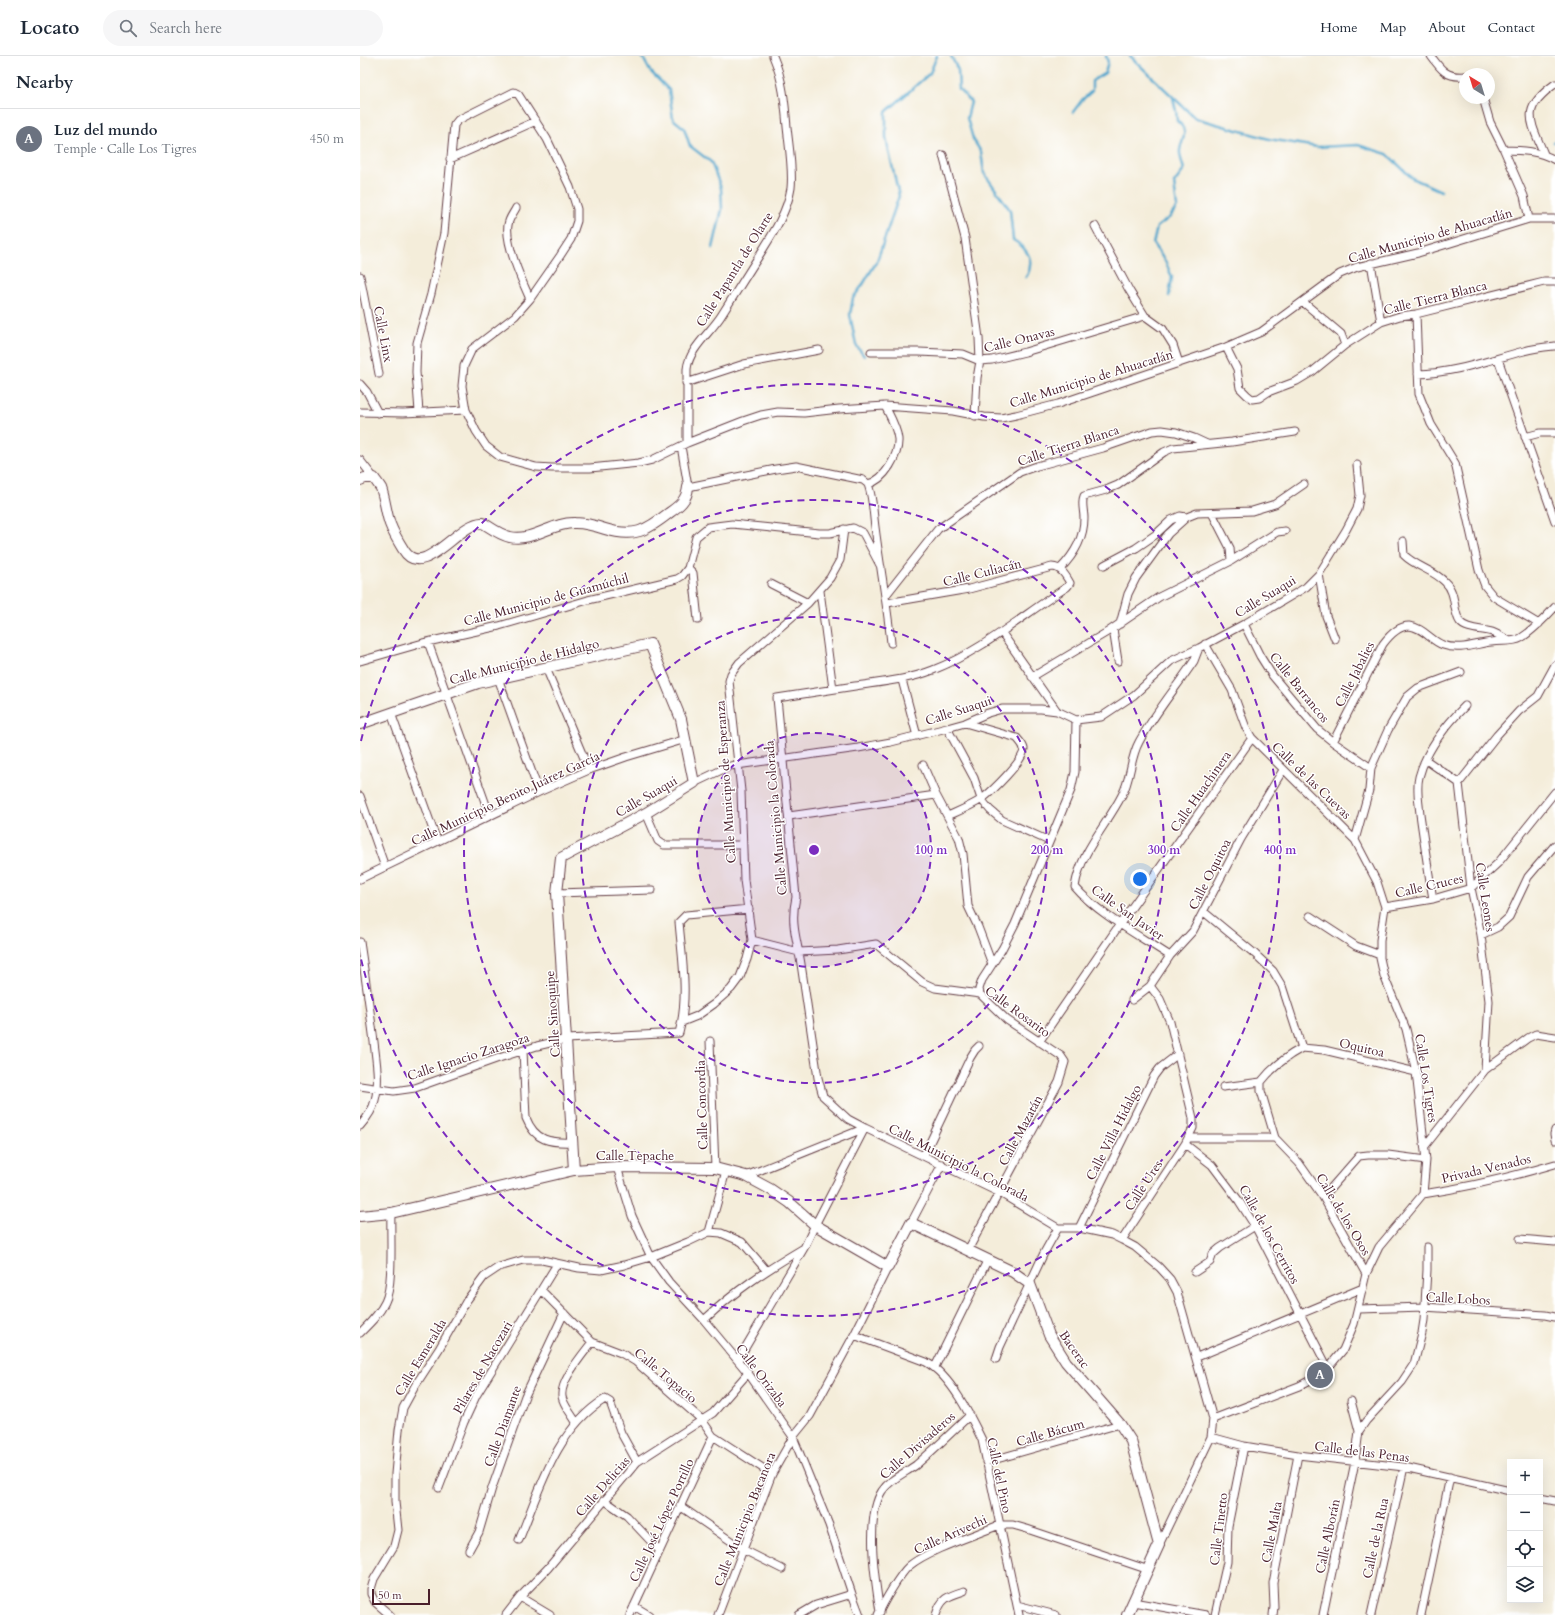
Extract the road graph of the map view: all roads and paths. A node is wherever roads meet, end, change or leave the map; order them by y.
1 (773, 56) edge
2 (1431, 56) edge
3 (1459, 77) edge
4 (1555, 84) edge
5 (1485, 104) edge
6 (536, 121) junction
7 (1504, 150) junction
8 (1544, 154) junction
9 (943, 155) dead end
10 (450, 159) junction
11 (1555, 160) edge
12 (516, 208) dead end
13 (1529, 219) junction
14 (1555, 219) edge
15 (1095, 226) dead end
16 (1372, 263) junction
17 (360, 276) edge
18 (1555, 282) edge
19 (530, 299) junction
20 (1303, 302) junction
21 (1416, 314) junction
22 (1146, 316) junction
23 (1382, 322) junction
24 (1345, 345) junction
25 (1555, 346) edge
26 (1226, 347) junction
27 (819, 350) dead end
28 (871, 352) dead end
29 (1498, 359) junction
30 (980, 361) junction
31 (1179, 363) junction
32 (379, 374) dead end
33 (1418, 374) junction
34 (686, 383) junction
35 (360, 384) edge
36 (885, 406) junction
37 (466, 410) junction
38 (360, 412) edge
39 (419, 412) junction
40 (378, 413) junction
41 (975, 416) junction
42 (1294, 432) dead end
43 (1555, 433) edge
44 (1525, 437) junction
45 (1207, 444) junction
46 (684, 445) junction
47 (360, 460) edge
48 (1357, 465) dead end
49 (374, 478) junction
50 (360, 480) edge
51 (866, 482) junction
52 (1304, 484) dead end
53 (688, 487) junction
54 (1212, 513) junction
55 (1187, 517) junction
56 (1555, 521) edge
57 (844, 529) junction
58 (1285, 531) dead end
59 (1403, 541) dead end
60 (1231, 561) junction
61 (1104, 565) dead end
62 (881, 567) junction
63 (688, 568) junction
64 (1060, 569) junction
65 (1319, 574) junction
66 (771, 584) dead end
67 (820, 591) junction
68 (886, 596) junction
69 (808, 603) junction
70 (887, 603) junction
71 (1555, 607) edge
72 (698, 620) dead end
73 (1120, 624) junction
74 (1244, 624) junction
75 (1539, 624) junction
76 (1113, 629) junction
77 (1002, 632) junction
78 (1335, 639) dead end
79 (1508, 640) junction
80 (428, 642) junction
81 (891, 643) dead end
82 (1202, 646) junction
83 (360, 661) edge
84 (1118, 661) dead end
85 (1555, 665) edge
86 (546, 668) junction
87 (1461, 672) dead end
88 (1032, 677) junction
89 (498, 678) junction
90 (902, 680) junction
91 (833, 690) junction
92 (446, 693) junction
93 (1464, 706) dead end
94 (1057, 711) junction
95 (391, 713) junction
96 (1076, 720) junction
97 (361, 721) edge
98 (965, 723) junction
99 (947, 728) junction
100 (917, 736) junction
101 (1252, 738) junction
102 (686, 739) junction
103 (1333, 742) junction
104 (782, 758) junction
105 (1426, 760) junction
106 (738, 764) junction
107 (923, 765) dead end
108 (1371, 768) junction
109 (589, 770) junction
110 (1283, 770) junction
111 (694, 783) junction
112 (1459, 783) junction
113 (539, 792) junction
114 (1555, 792) edge
115 (936, 795) junction
116 (360, 796) edge
117 (982, 799) junction
118 (646, 813) junction
119 (490, 816) junction
120 (789, 816) junction
121 (948, 816) junction
122 (1355, 840) junction
123 (437, 841) junction
124 (1049, 841) junction
125 (742, 845) junction
126 (1555, 845) edge
127 (561, 858) joint
128 (384, 867) junction
129 (360, 879) edge
130 (1471, 888) junction
131 (652, 890) dead end
132 (557, 893) junction
133 (1433, 899) junction
134 (1385, 907) junction
135 (749, 909) junction
136 (1204, 912) junction
137 (1310, 916) dead end
138 (1120, 924) junction
139 (1480, 935) junction
140 (752, 940) junction
141 (360, 942) edge
142 (799, 952) junction
143 (1380, 955) junction
144 (1170, 956) junction
145 (992, 964) junction
146 (1150, 986) junction
147 (980, 994) junction
148 (1132, 1000) dead end
149 (682, 1022) junction
150 (1555, 1037) edge
151 (567, 1039) junction
152 (710, 1041) dead end
153 (1039, 1042) junction
154 (979, 1046) dead end
155 (1302, 1048) junction
156 (523, 1050) junction
157 (1178, 1054) junction
158 (1065, 1062) joint
159 (1485, 1070) junction
160 (1416, 1072) junction
161 (1261, 1082) junction
162 (360, 1086) edge
163 (1223, 1087) dead end
164 (376, 1088) junction
165 (360, 1126) edge
166 (865, 1128) junction
167 (1275, 1138) junction
168 (1187, 1141) junction
169 (572, 1142) junction
170 (1425, 1146) junction
171 (924, 1155) junction
172 (1426, 1160) junction
173 (942, 1164) junction
174 (1555, 1164) edge
175 (617, 1167) junction
176 (715, 1168) junction
177 (574, 1170) junction
178 (726, 1171) junction
179 (746, 1176) junction
180 (1000, 1193) junction
181 (1423, 1194) junction
182 (1323, 1197) junction
183 (391, 1213) junction
184 (360, 1216) edge
185 (911, 1223) junction
186 (815, 1225) junction
187 (1255, 1226) junction
188 (1058, 1228) junction
189 (1078, 1228) junction
190 (709, 1232) junction
191 (1520, 1239) dead end
192 (1122, 1240) junction
193 (1555, 1242) edge
194 (1427, 1247) dead end
195 (804, 1248) junction
196 (968, 1250) junction
197 (651, 1257) junction
198 (988, 1259) junction
199 (557, 1264) junction
200 (888, 1267) junction
201 (766, 1270) junction
202 (1195, 1272) dead end
203 (1366, 1274) junction
204 (1030, 1284) junction
205 (1363, 1288) junction
206 (541, 1290) junction
207 (1424, 1307) junction
208 (1358, 1309) junction
209 (564, 1313) junction
210 (1300, 1315) junction
211 (1555, 1317) edge
212 (704, 1320) junction
213 (360, 1333) edge
214 (854, 1335) junction
215 (592, 1342) junction
216 (1197, 1357) junction
217 (996, 1359) dead end
218 (738, 1360) junction
219 (935, 1367) junction
220 (1328, 1368) junction
221 (748, 1373) junction
222 (1351, 1401) dead end
223 (970, 1415) junction
224 (1213, 1419) junction
225 (702, 1420) junction
226 (576, 1422) junction
227 (1120, 1424) junction
228 (1359, 1431) junction
229 (713, 1436) junction
230 (793, 1437) junction
231 (1211, 1437) junction
232 (1244, 1446) junction
233 (1298, 1455) junction
234 (637, 1462) junction
235 (986, 1462) junction
236 (1355, 1462) junction
237 (1404, 1467) junction
238 (772, 1474) junction
239 (1450, 1477) junction
240 (439, 1488) dead end
241 (1507, 1490) edge
242 (1543, 1499) edge
243 (604, 1500) junction
244 (1555, 1501) edge
245 (680, 1506) junction
246 (999, 1525) junction
247 (519, 1540) dead end
248 (1159, 1545) junction
249 (469, 1550) dead end
250 (660, 1550) junction
251 (744, 1550) junction
252 (782, 1569) dead end
253 (1149, 1570) junction
254 (964, 1590) dead end
255 (852, 1594) junction
256 (520, 1597) junction
257 (1133, 1602) junction
258 (1017, 1605) junction
259 (634, 1606) junction
260 (879, 1613) edge
261 (390, 1615) edge
262 (506, 1615) edge
263 (550, 1615) edge
264 (630, 1615) edge
265 (650, 1615) edge
266 (718, 1615) edge
267 (799, 1615) edge
268 (860, 1615) edge
269 (936, 1615) edge
270 (1019, 1615) edge
271 (1056, 1615) edge
272 (1127, 1615) edge
273 (1206, 1615) edge
274 (1215, 1615) edge
275 (1273, 1615) edge
276 (1322, 1615) edge
277 (1371, 1615) edge
278 (1421, 1615) edge

1 - 34 street, Calle Papantla de Olarte
2 - 3 street
4 - 8 street
5 - 7 street
6 - 10 street
6 - 10 street, Calle Municipio de Ahuacatlán
6 - 19 street, Calle Municipio de Ahuacatlán
7 - 8 street
7 - 13 street
8 - 11 street
9 - 30 street
10 - 39 street
12 - 19 street
13 - 14 street, Calle Municipio de Ahuacatlán
13 - 16 street, Calle Municipio de Ahuacatlán
15 - 22 street
16 - 20 street, Calle Municipio de Ahuacatlán
16 - 23 street
17 - 32 street, Calle Linx
18 - 21 street, Calle Tierra Blanca
19 - 37 street, Calle Municipio de Ahuacatlán
20 - 24 street
20 - 26 street, Calle Municipio de Ahuacatlán
21 - 23 street, Calle Tierra Blanca
21 - 33 street
22 - 30 street, Calle Onavas
22 - 31 street
23 - 24 street, Calle Tierra Blanca
24 - 26 street, Calle Tierra Blanca
25 - 29 street
26 - 31 street, Calle Municipio de Ahuacatlán
27 - 34 street
28 - 30 street, Calle Onavas
29 - 33 street
29 - 44 street
30 - 41 street
31 - 41 street, Calle Municipio de Ahuacatlán
33 - 75 street
34 - 46 street, Calle Papantla de Olarte
35 - 40 street
36 - 41 street, Calle Municipio de Ahuacatlán
36 - 46 street, Calle Municipio de Ahuacatlán
36 - 51 street
37 - 39 street
37 - 46 street, Calle Municipio de Ahuacatlán
38 - 40 street
39 - 40 street
42 - 45 street
43 - 44 street
44 - 56 street
45 - 64 street
45 - 68 street, Calle Tierra Blanca
46 - 53 street, Calle Papantla de Olarte
47 - 49 street
48 - 65 street, Calle Suaqui
49 - 50 street
49 - 53 street
51 - 53 street
51 - 62 street
52 - 54 street
54 - 55 street
54 - 60 street
55 - 61 street
55 - 73 street
57 - 62 street
57 - 63 street
57 - 67 street, Calle Municipio de Esperanza
58 - 60 street
59 - 79 street
60 - 73 street
62 - 68 street
63 - 72 street
63 - 80 street, Calle Municipio de Guamúchil
64 - 70 street, Calle Culiacán
64 - 77 street
65 - 74 street, Calle Suaqui
65 - 78 street
66 - 69 street
67 - 69 street, Calle Municipio de Esperanza
67 - 91 street
68 - 70 street
69 - 106 street, Calle Municipio de Esperanza
70 - 81 street
71 - 75 street, Calle Jabalies
73 - 76 street
74 - 82 street, Calle Suaqui
74 - 103 street, Calle Barrancos
75 - 79 street, Calle Jabalies
76 - 84 street
76 - 88 street
77 - 88 street
77 - 90 street
79 - 103 street, Calle Jabalies
80 - 83 street, Calle Municipio de Guamúchil
80 - 92 street
82 - 96 street, Calle Suaqui
82 - 101 street
82 - 138 street, Calle San Javier
85 - 112 street
86 - 89 street, Calle Municipio de Hidalgo
86 - 102 street, Calle Municipio de Hidalgo
86 - 109 street
87 - 108 street
88 - 94 street
89 - 92 street, Calle Municipio de Hidalgo
89 - 113 street
90 - 91 street
90 - 100 street
91 - 104 street, Calle Municipio la Colorada
92 - 95 street, Calle Municipio de Hidalgo
92 - 119 street
93 - 105 street
94 - 96 street, Calle Suaqui
94 - 98 street, Calle Suaqui
95 - 97 street, Calle Municipio de Hidalgo
95 - 123 street
96 - 124 street
98 - 99 street, Calle Suaqui
98 - 117 street
99 - 100 street, Calle Suaqui
99 - 117 street
100 - 104 street, Calle Suaqui
101 - 110 street, Calle de las Cuevas
101 - 138 street, Calle Huachinera
102 - 109 street, Calle Municipio Benito Juárez García
102 - 111 street
103 - 108 street, Calle Barrancos
104 - 106 street, Calle Suaqui
104 - 120 street, Calle Municipio la Colorada
105 - 112 street
105 - 133 street
106 - 111 street, Calle Suaqui
106 - 125 street, Calle Municipio de Esperanza
107 - 115 street
108 - 122 street
109 - 113 street, Calle Municipio Benito Juárez García
110 - 122 street, Calle de las Cuevas
110 - 136 street, Calle Oquitoa
111 - 118 street, Calle Suaqui
112 - 130 street, Calle Leones
113 - 119 street, Calle Municipio Benito Juárez García
114 - 130 street, Calle Cruces
115 - 120 street
115 - 121 street
116 - 128 street
117 - 121 street
117 - 124 street
118 - 125 street
118 - 127 street, Calle Suaqui
119 - 123 street, Calle Municipio Benito Juárez García
120 - 142 street, Calle Municipio la Colorada
121 - 145 street
122 - 134 street, Calle Los Tigres
123 - 128 street, Calle Municipio Benito Juárez García
124 - 145 street
125 - 135 street, Calle Municipio de Esperanza
126 - 139 street
127 - 132 street, Calle Sinoquipe
128 - 129 street, Calle Municipio Benito Juárez García
130 - 133 street, Calle Cruces
130 - 139 street, Calle Leones
131 - 132 street
132 - 151 street, Calle Sinoquipe
133 - 134 street, Calle Cruces
134 - 143 street, Calle Los Tigres
135 - 140 street, Calle Municipio de Esperanza
135 - 149 street
136 - 144 street, Calle Oquitoa
136 - 155 street
137 - 143 street
138 - 144 street, Calle San Javier
138 - 153 street, Calle Huachinera
139 - 159 street, Calle Leones
140 - 142 street, Calle Rosarito
140 - 149 street, Calle Municipio de Esperanza
141 - 164 street
142 - 147 street, Calle Rosarito
142 - 166 street, Calle Municipio la Colorada
143 - 160 street, Calle Los Tigres
144 - 146 street, Calle Oquitoa
145 - 147 street
146 - 148 street, Calle Oquitoa
146 - 157 street
147 - 153 street, Calle Rosarito
149 - 151 street, Calle Ignacio Zaragoza
150 - 159 street
151 - 156 street, Calle Ignacio Zaragoza
151 - 169 street, Calle Sinoquipe
152 - 176 street, Calle Concordia
153 - 158 street, Calle Rosarito
154 - 171 street
155 - 160 street, Oquitoa
155 - 161 street
156 - 164 street, Calle Ignacio Zaragoza
156 - 169 street
157 - 168 street
157 - 189 street, Calle Villa Hidalgo
158 - 180 street, Calle Mazatán
159 - 170 street
160 - 170 street, Calle Los Tigres
161 - 163 street
161 - 167 street, Calle de los Osos
162 - 164 street, Calle Ignacio Zaragoza
164 - 165 street
166 - 171 street, Calle Municipio la Colorada
166 - 179 street
166 - 186 street
167 - 168 street
167 - 182 street, Calle de los Osos
168 - 187 street, Calle de los Cerritos
168 - 192 street, Calle Ures
169 - 177 street, Calle Sinoquipe
170 - 172 street, Calle Los Tigres
171 - 173 street, Calle Municipio la Colorada
172 - 181 street, Calle Los Tigres
172 - 182 street
173 - 180 street, Calle Municipio la Colorada
173 - 185 street
174 - 181 street, Privada Venados
175 - 176 street, Calle Tepache
175 - 177 street, Calle Tepache
175 - 197 street, Calle Orizaba
176 - 178 street, Calle Tepache
177 - 183 street, Calle Tepache
178 - 179 street, Calle Tepache
178 - 190 street
179 - 186 street, Calle Tepache
180 - 188 street, Calle Municipio la Colorada
180 - 196 street, Calle Mazatán
181 - 203 street
182 - 203 street, Calle de los Osos
183 - 184 street, Calle Tepache
183 - 213 street
185 - 196 street
185 - 200 street
186 - 195 street
186 - 200 street, Calle Tepache
187 - 202 street
187 - 210 street, Calle de los Cerritos
188 - 189 street
188 - 204 street
189 - 192 street
190 - 197 street, Calle Esmeralda
190 - 201 street
191 - 193 street
192 - 216 street
194 - 207 street
195 - 201 street
195 - 218 street
196 - 198 street
197 - 199 street, Calle Esmeralda
197 - 212 street, Calle Orizaba
198 - 204 street
198 - 219 street
199 - 206 street, Pilares de Nacozari
199 - 261 street, Calle Esmeralda
200 - 214 street, Calle Municipio Bacanora
201 - 212 street
203 - 205 street
204 - 217 street
204 - 227 street, Bacerac
205 - 208 street
205 - 210 street
206 - 209 street, Calle Topacio
206 - 240 street, Pilares de Nacozari
207 - 208 street, Calle Lobos
207 - 211 street, Calle Lobos
207 - 228 street
208 - 220 street
209 - 215 street, Calle Topacio
209 - 249 street, Calle Diamante
210 - 216 street
210 - 220 street, Calle de los Cerritos
212 - 218 street, Calle Orizaba
214 - 219 street, Calle del Pino
214 - 230 street, Calle Municipio Bacanora
215 - 225 street, Calle Topacio
215 - 226 street
216 - 224 street
218 - 221 street, Calle Orizaba
219 - 223 street, Calle del Pino
220 - 224 street
221 - 225 street, Calle Delicias
221 - 230 street, Calle Orizaba
222 - 228 street
223 - 235 street, Calle del Pino
223 - 260 street, Calle Divisaderos
224 - 231 street
225 - 229 street, Calle Topacio
225 - 234 street, Calle Delicias
226 - 234 street
226 - 247 street
227 - 235 street, Calle Bácum
227 - 248 street, Bacerac
228 - 236 street, Calle Alborán
229 - 238 street
229 - 245 street, Calle José López Portillo
230 - 238 street, Calle Municipio Bacanora
230 - 255 street, Calle Orizaba
231 - 232 street, Calle de las Penas
231 - 248 street
232 - 233 street, Calle de las Penas
232 - 274 street, Calle Tinetto
233 - 236 street, Calle de las Penas
233 - 275 street, Calle Malta
234 - 243 street, Calle Delicias
235 - 246 street, Calle del Pino
236 - 237 street, Calle de las Penas
236 - 276 street, Calle Alborán
237 - 239 street, Calle de las Penas
237 - 277 street, Calle de la Rua
238 - 251 street, Calle Municipio Bacanora
239 - 241 street, Calle de las Penas
239 - 278 street
242 - 244 street
243 - 250 street
243 - 256 street, Calle Delicias
245 - 250 street, Calle José López Portillo
245 - 251 street
246 - 253 street, Calle Arivechi
246 - 258 street, Calle del Pino
246 - 260 street, Calle Arivechi
248 - 253 street
250 - 259 street, Calle José López Portillo
251 - 252 street
251 - 266 street, Calle Municipio Bacanora
253 - 257 street
254 - 269 street
255 - 267 street
255 - 268 street, Calle Orizaba
256 - 262 street, Calle Delicias
256 - 263 street
257 - 272 street
257 - 273 street
258 - 270 street, Calle del Pino
258 - 271 street
259 - 264 street, Calle José López Portillo
259 - 265 street

